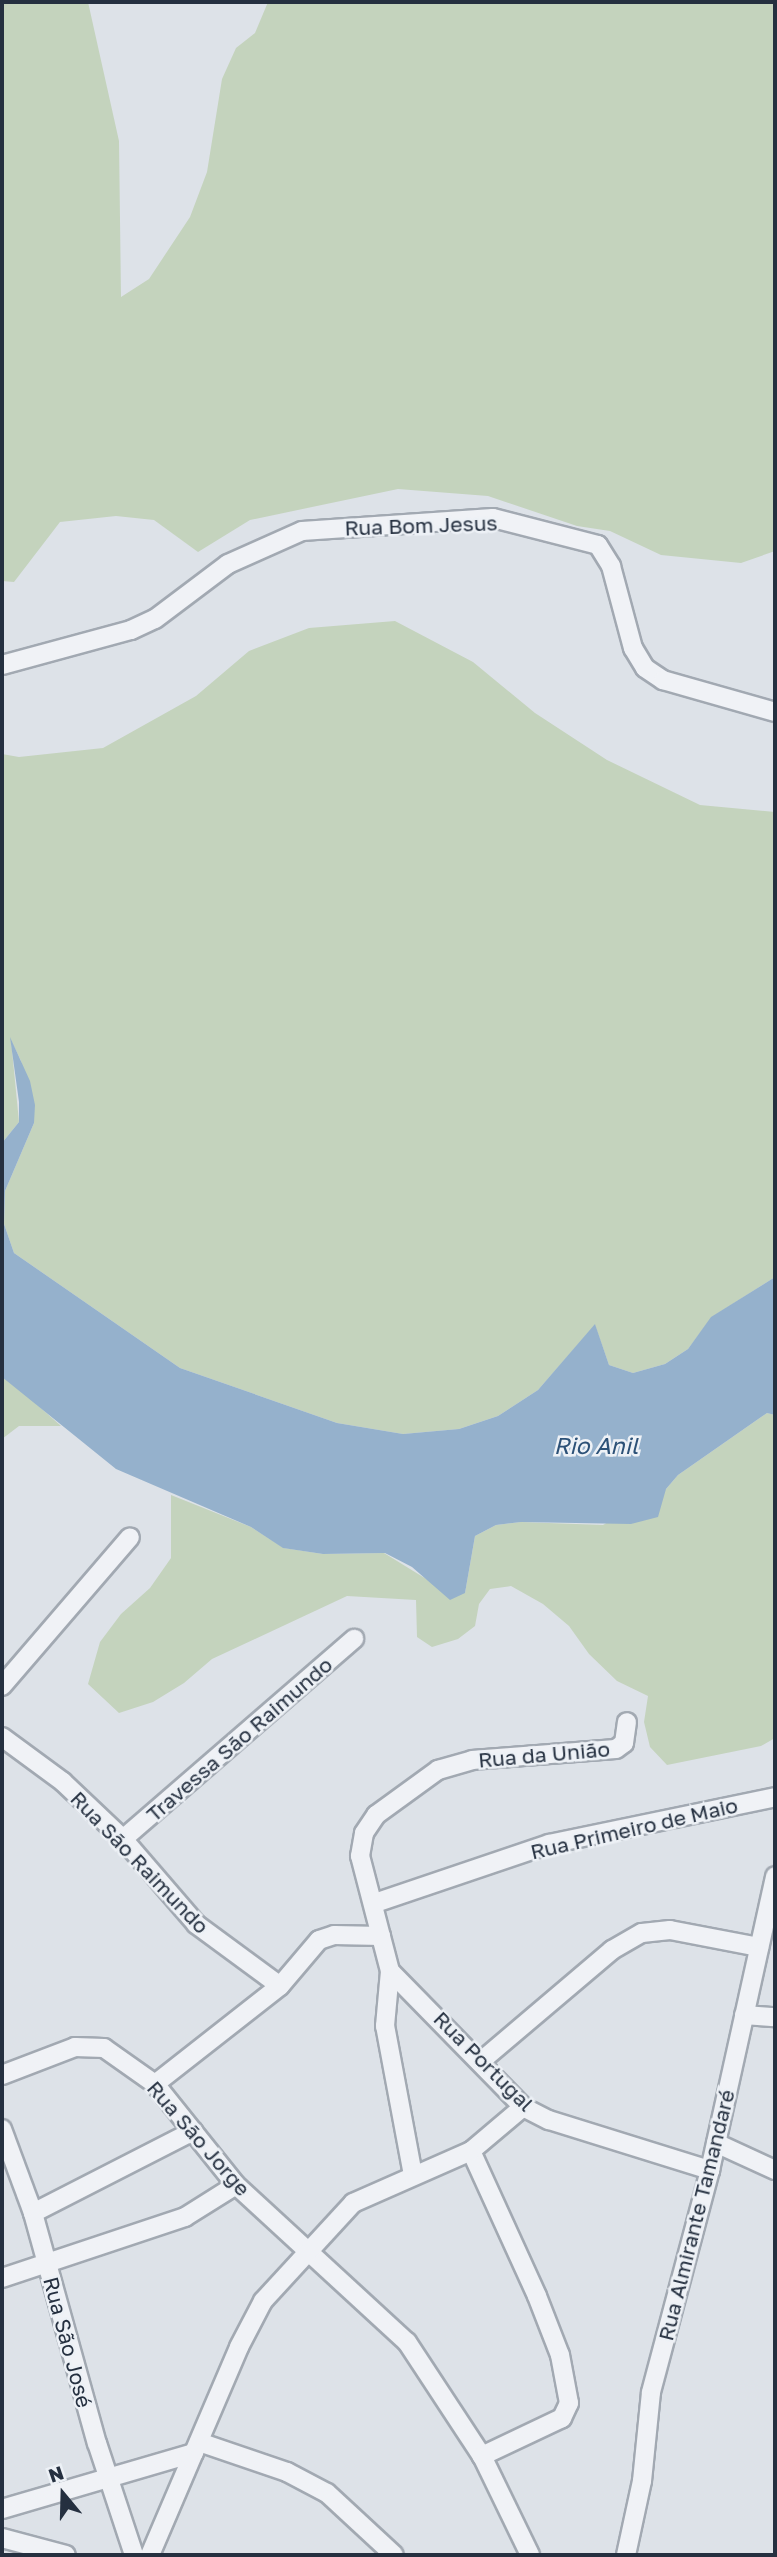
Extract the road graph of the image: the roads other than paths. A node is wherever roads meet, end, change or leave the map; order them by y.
1 (2, 664) edge
2 (775, 712) edge
3 (130, 1537) dead end
4 (354, 1639) dead end
5 (2, 1686) edge
6 (627, 1722) dead end
7 (2, 1737) edge
8 (775, 1797) edge
9 (123, 1839) junction
10 (775, 1876) edge
11 (375, 1903) junction
12 (381, 1936) junction
13 (759, 1948) junction
14 (390, 1971) junction
15 (280, 1986) junction
16 (744, 2015) junction
17 (775, 2017) edge
18 (480, 2062) junction
19 (2, 2075) edge
20 (155, 2084) junction
21 (523, 2107) junction
22 (2, 2129) edge
23 (193, 2131) junction
24 (716, 2143) junction
25 (471, 2151) junction
26 (710, 2169) junction
27 (775, 2170) edge
28 (413, 2175) junction
29 (236, 2185) junction
30 (33, 2213) junction
31 (308, 2248) junction
32 (47, 2263) junction
33 (2, 2278) edge
34 (197, 2447) junction
35 (482, 2456) junction
36 (108, 2478) junction
37 (2, 2509) edge
38 (2, 2538) edge
39 (66, 2555) edge
40 (134, 2555) edge
41 (150, 2555) edge
42 (394, 2555) edge
43 (530, 2555) edge
44 (626, 2555) edge

1 - 2 street, Rua Bom Jesus
3 - 5 street
4 - 9 street, Travessa São Raimundo
6 - 11 street, Rua da União
7 - 9 street, Rua São Raimundo
8 - 11 street, Rua Primeiro de Maio
9 - 15 street, Rua São Raimundo
10 - 13 street, Rua Almirante Tamandaré
11 - 12 street
12 - 14 street
12 - 15 street
13 - 16 street, Rua Almirante Tamandaré
13 - 18 street
14 - 18 street, Rua Portugal
14 - 28 street
15 - 20 street
16 - 17 street
16 - 24 street, Rua Almirante Tamandaré
18 - 21 street, Rua Portugal
19 - 20 street, Rua São Jorge
20 - 23 street, Rua São Jorge
21 - 25 street
21 - 26 street, Rua Portugal
22 - 30 street, Rua São José
23 - 29 street, Rua São Jorge
23 - 30 street
24 - 26 street, Rua Almirante Tamandaré
24 - 27 street
25 - 28 street
25 - 35 street
26 - 44 street, Rua Almirante Tamandaré
28 - 31 street
29 - 31 street, Rua São Jorge
29 - 32 street
30 - 32 street, Rua São José
31 - 34 street
31 - 35 street, Rua São Jorge
32 - 33 street
32 - 36 street, Rua São José
34 - 36 street
34 - 41 street
34 - 42 street
35 - 43 street, Rua São Jorge
36 - 37 street
36 - 40 street, Rua São José
38 - 39 street

